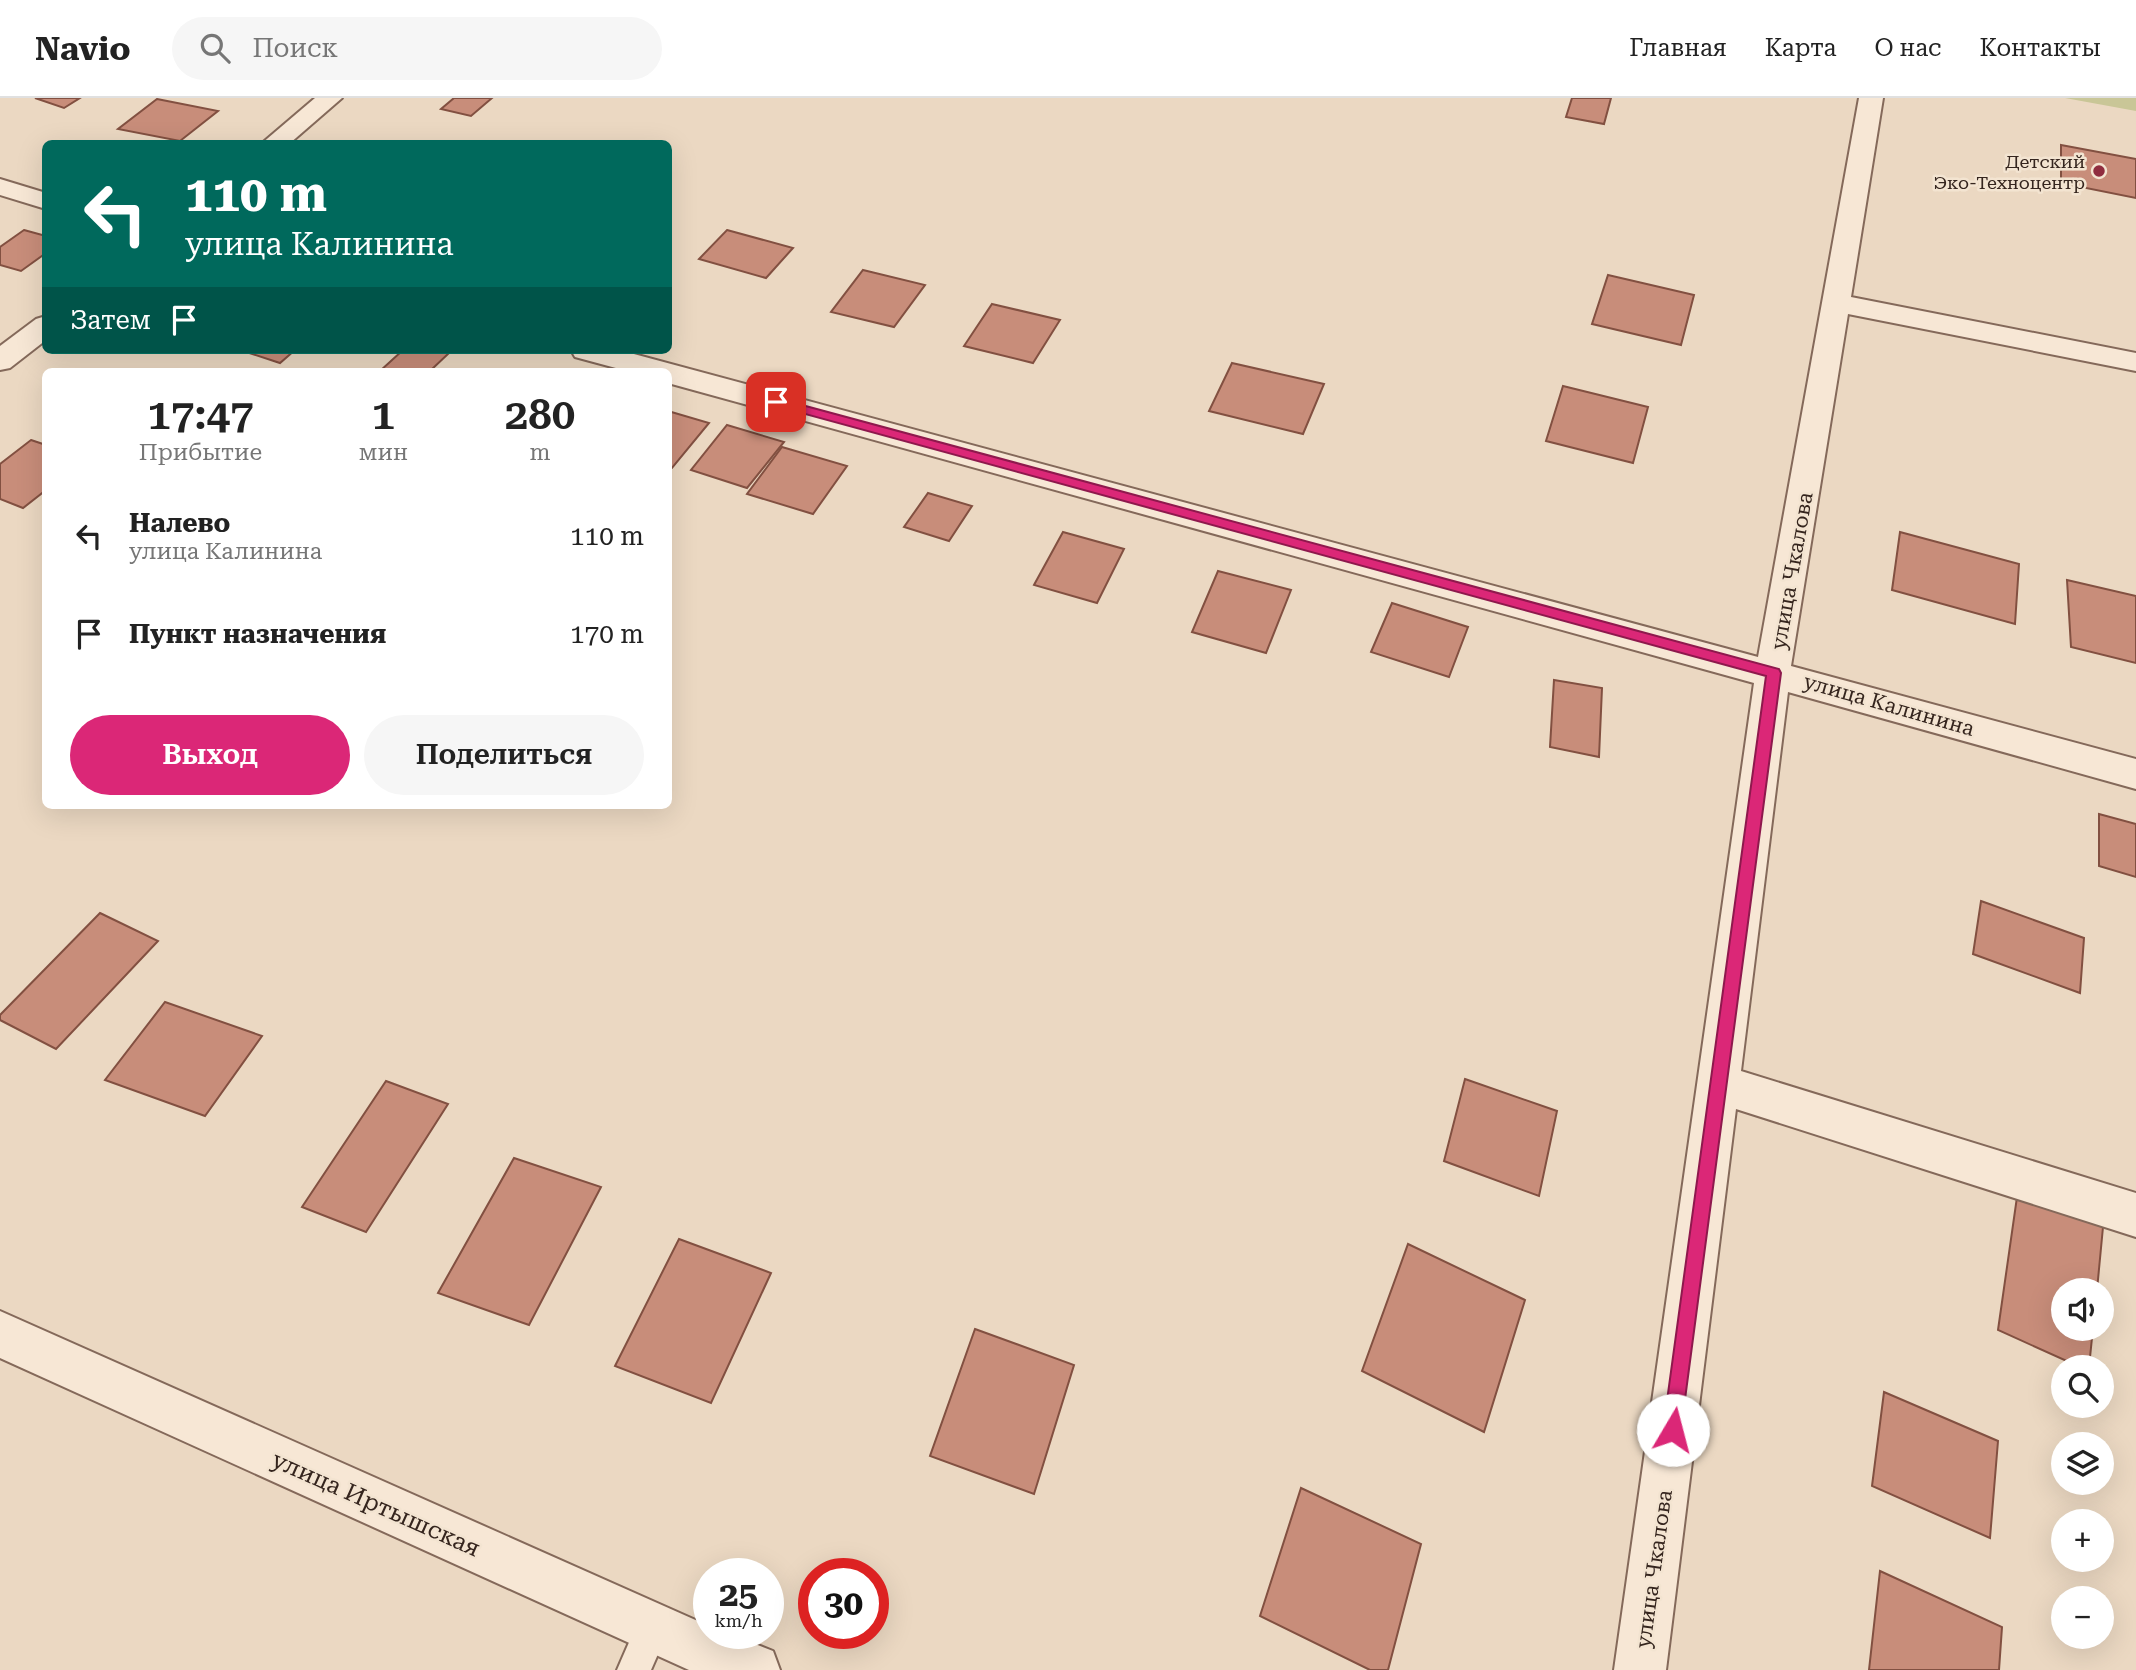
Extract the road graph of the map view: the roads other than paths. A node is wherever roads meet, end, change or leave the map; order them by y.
1 (330, 98) edge
2 (1871, 98) edge
3 (278, 140) edge
4 (0, 187) edge
5 (42, 200) edge
6 (1837, 303) junction
7 (42, 328) edge
8 (600, 354) edge
9 (0, 361) edge
10 (2136, 362) edge
11 (651, 368) edge
12 (672, 374) edge
13 (1773, 673) junction
14 (2136, 774) edge
15 (1720, 1084) junction
16 (2136, 1215) edge
17 (0, 1334) edge
18 (643, 1650) edge
19 (754, 1670) edge
20 (1640, 1670) edge

1 - 3 street
2 - 6 street, улица Чкалова
4 - 5 street
6 - 10 street
6 - 13 street, улица Чкалова
7 - 9 street
8 - 11 street
12 - 13 street, улица Калинина
13 - 14 street, улица Калинина
13 - 15 street, улица Чкалова
15 - 16 street
15 - 20 street, улица Чкалова
17 - 18 street, улица Иртышская
18 - 19 street, улица Иртышская

